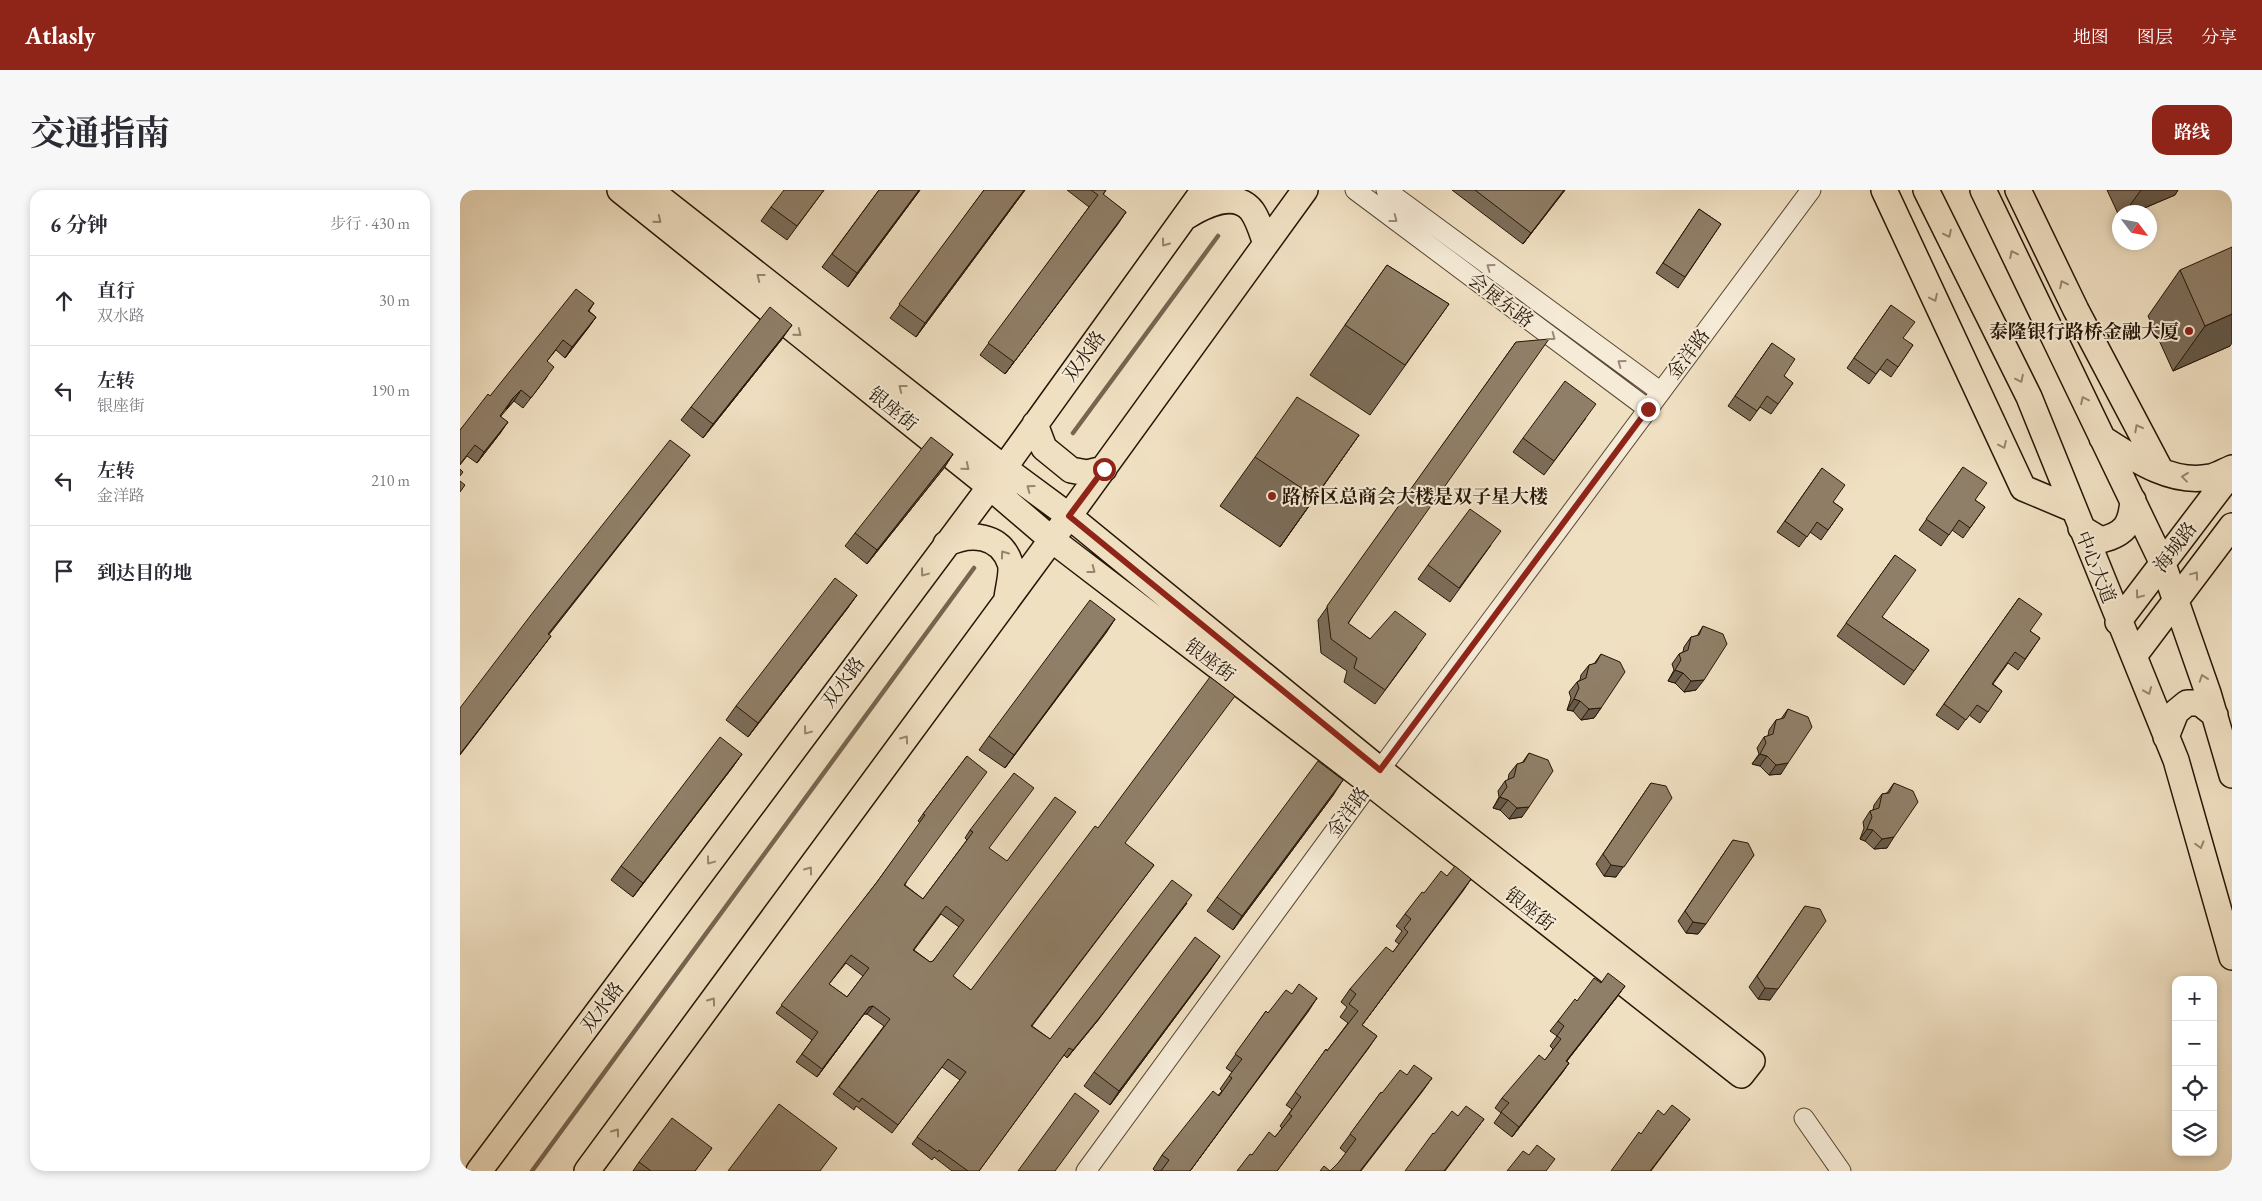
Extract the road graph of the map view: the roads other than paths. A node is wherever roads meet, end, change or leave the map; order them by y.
1 (620, 190) edge
2 (650, 190) edge
3 (1204, 190) edge
4 (1305, 190) edge
5 (1355, 190) edge
6 (1386, 190) edge
7 (1810, 190) edge
8 (1884, 190) edge
9 (1926, 190) edge
10 (1982, 190) edge
11 (2018, 190) edge
12 (1181, 220) junction
13 (1266, 244) junction
14 (1660, 392) junction
15 (1648, 409) junction
16 (1035, 424) junction
17 (2102, 438) junction
18 (1104, 469) junction
19 (2232, 470) edge
20 (2161, 471) junction
21 (996, 477) junction
22 (2132, 500) junction
23 (1069, 516) junction
24 (2077, 518) junction
25 (2232, 526) edge
26 (1051, 539) junction
27 (946, 544) junction
28 (2163, 564) junction
29 (1007, 600) junction
30 (2177, 600) junction
31 (2118, 622) junction
32 (2134, 656) junction
33 (2215, 715) junction
34 (2166, 737) junction
35 (2232, 775) edge
36 (1375, 776) junction
37 (2232, 957) edge
38 (1804, 1118) dead end
39 (479, 1171) edge
40 (587, 1171) edge
41 (1086, 1171) edge
42 (1842, 1171) edge

1 -> 21 main road, 银座街
21 -> 2 main road
3 - 12 main road, 双水路
4 - 13 main road
5 -> 15 street, 会展东路
14 -> 6 street, 会展东路
7 - 14 street, 金洋路
8 -> 24 main road
9 -> 24 main road, 中心大道
17 -> 10 main road
20 -> 11 main road
12 - 13 main road
12 -> 16 main road, 双水路
13 - 18 main road
14 - 15 street, 金洋路
15 - 36 street, 金洋路
16 - 18 main road
16 - 21 main road, 双水路
17 - 20 main road
17 - 22 main road
18 - 23 main road
19 -> 20 main road
19 - 28 main road, 海城路
23 -> 21 main road, 银座街
21 - 26 main road, 银座街
21 - 27 main road, 双水路
22 - 24 main road
22 - 28 main road
23 - 26 main road
23 - 36 main road, 银座街
24 - 31 main road, 中心大道
30 -> 25 main road, 海城路
26 - 29 main road
26 -> 36 main road, 银座街
29 -> 27 main road
27 -> 39 main road, 双水路
28 - 30 main road
28 -> 31 main road, 海城路
40 -> 29 main road
30 - 32 main road, 海城路
33 -> 30 main road
31 - 32 main road, 中心大道
32 -> 34 main road, 中心大道
33 - 34 main road
33 - 35 main road
34 -> 37 main road, 中心大道
36 - 36 main road, 银座街
36 - 41 street, 金洋路
38 - 42 street

